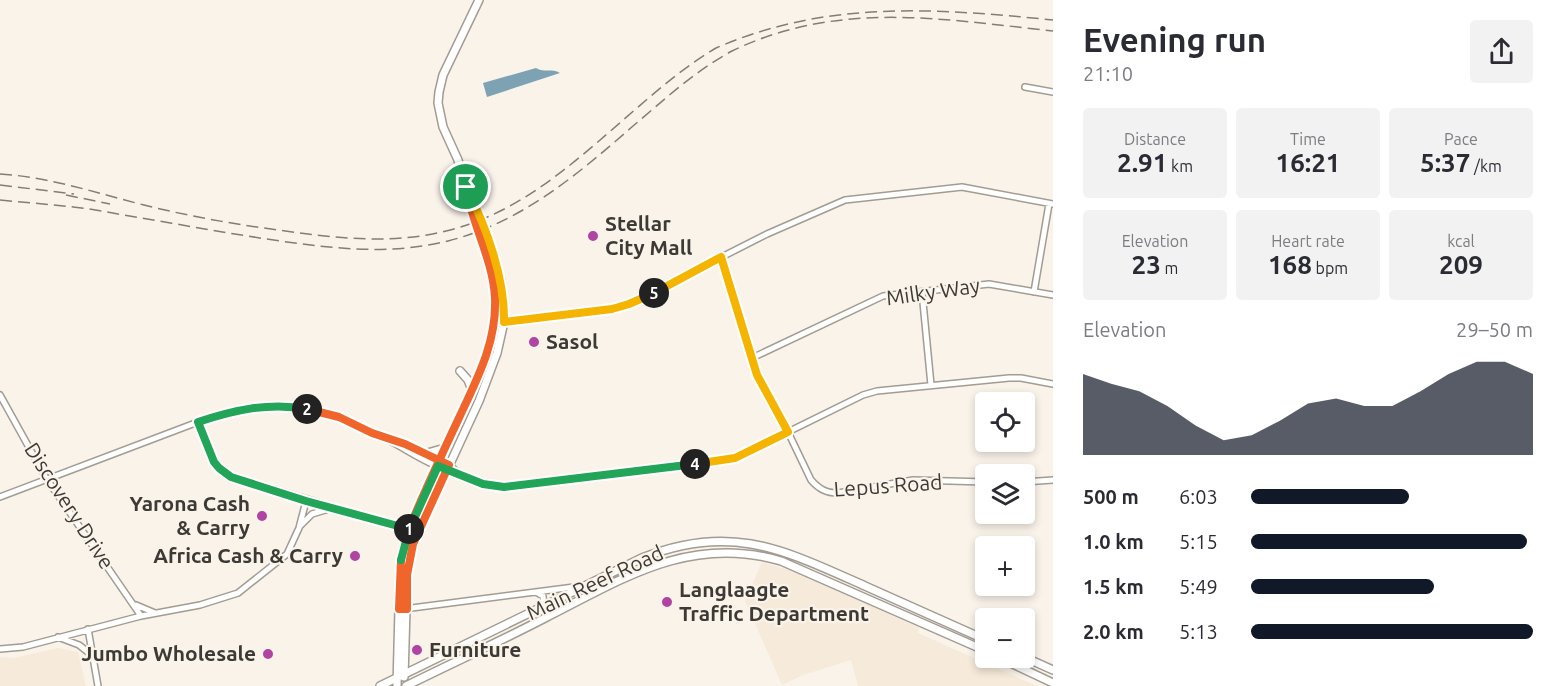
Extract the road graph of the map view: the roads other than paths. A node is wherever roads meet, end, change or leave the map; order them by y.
1 (479, 0) edge
2 (1025, 87) dead end
3 (1053, 92) edge
4 (466, 187) junction
5 (1051, 204) edge
6 (721, 257) junction
7 (922, 292) junction
8 (1034, 292) junction
9 (1053, 295) edge
10 (495, 321) junction
11 (504, 322) junction
12 (752, 358) junction
13 (460, 371) dead end
14 (1053, 384) edge
15 (931, 385) junction
16 (472, 390) junction
17 (0, 394) edge
18 (198, 422) junction
19 (788, 432) junction
20 (386, 439) junction
21 (445, 448) junction
22 (424, 454) junction
23 (439, 464) junction
24 (450, 469) junction
25 (46, 478) junction
26 (1053, 480) edge
27 (1035, 481) edge
28 (975, 482) edge
29 (0, 497) edge
30 (306, 501) junction
31 (334, 507) junction
32 (299, 528) junction
33 (409, 530) junction
34 (587, 585) junction
35 (535, 591) junction
36 (560, 599) junction
37 (134, 604) junction
38 (544, 607) junction
39 (564, 608) junction
40 (399, 609) junction
41 (407, 609) junction
42 (156, 614) junction
43 (141, 616) junction
44 (87, 630) junction
45 (975, 635) edge
46 (58, 637) junction
47 (975, 646) edge
48 (0, 649) edge
49 (93, 656) junction
50 (1035, 662) edge
51 (1022, 668) edge
52 (1053, 670) edge
53 (399, 680) edge
54 (1053, 682) edge
55 (98, 686) edge
56 (380, 686) edge
57 (405, 686) edge

1 - 4 main road
2 - 3 street
4 - 10 main road
4 - 11 main road
5 - 6 street
5 - 8 street
6 - 11 street
6 - 12 street, Lepus Road
7 - 8 street, Milky Way
7 - 12 street, Milky Way
7 - 15 street
8 - 9 street, Milky Way
10 - 11 street
10 - 16 main road
11 - 24 main road
12 - 19 street, Lepus Road
13 - 16 main road
14 - 15 street
15 - 19 street
16 - 21 main road
17 - 25 street, Discovery Drive
18 - 20 street
18 - 25 street
18 - 30 street
19 - 24 street
19 - 28 street, Lepus Road
20 - 22 street
20 - 23 street
21 - 22 main road
21 - 23 main road
22 - 23 street
23 - 24 street
23 - 33 main road
24 - 41 main road
25 - 29 street
25 - 37 street, Discovery Drive
26 - 27 street
30 - 31 street
30 - 32 street
31 - 32 street
31 - 33 street
32 - 42 street
33 - 40 main road
34 - 35 street
34 - 36 main road, Main Reef Road
34 - 45 main road, Main Reef Road
35 - 38 street
35 - 41 street
36 - 38 main road, Main Reef Road
36 - 39 main road
37 - 42 street
37 - 43 street, Discovery Drive
38 - 53 main road, Main Reef Road
39 - 47 main road, Main Reef Road
39 - 57 main road, Main Reef Road
40 - 41 street
40 - 53 main road
41 - 53 main road
42 - 43 street
43 - 44 street
44 - 46 street
44 - 49 street
46 - 48 street
46 - 49 street
49 - 55 street
50 - 52 main road
51 - 54 main road
53 - 56 main road, Main Reef Road
53 - 57 main road

